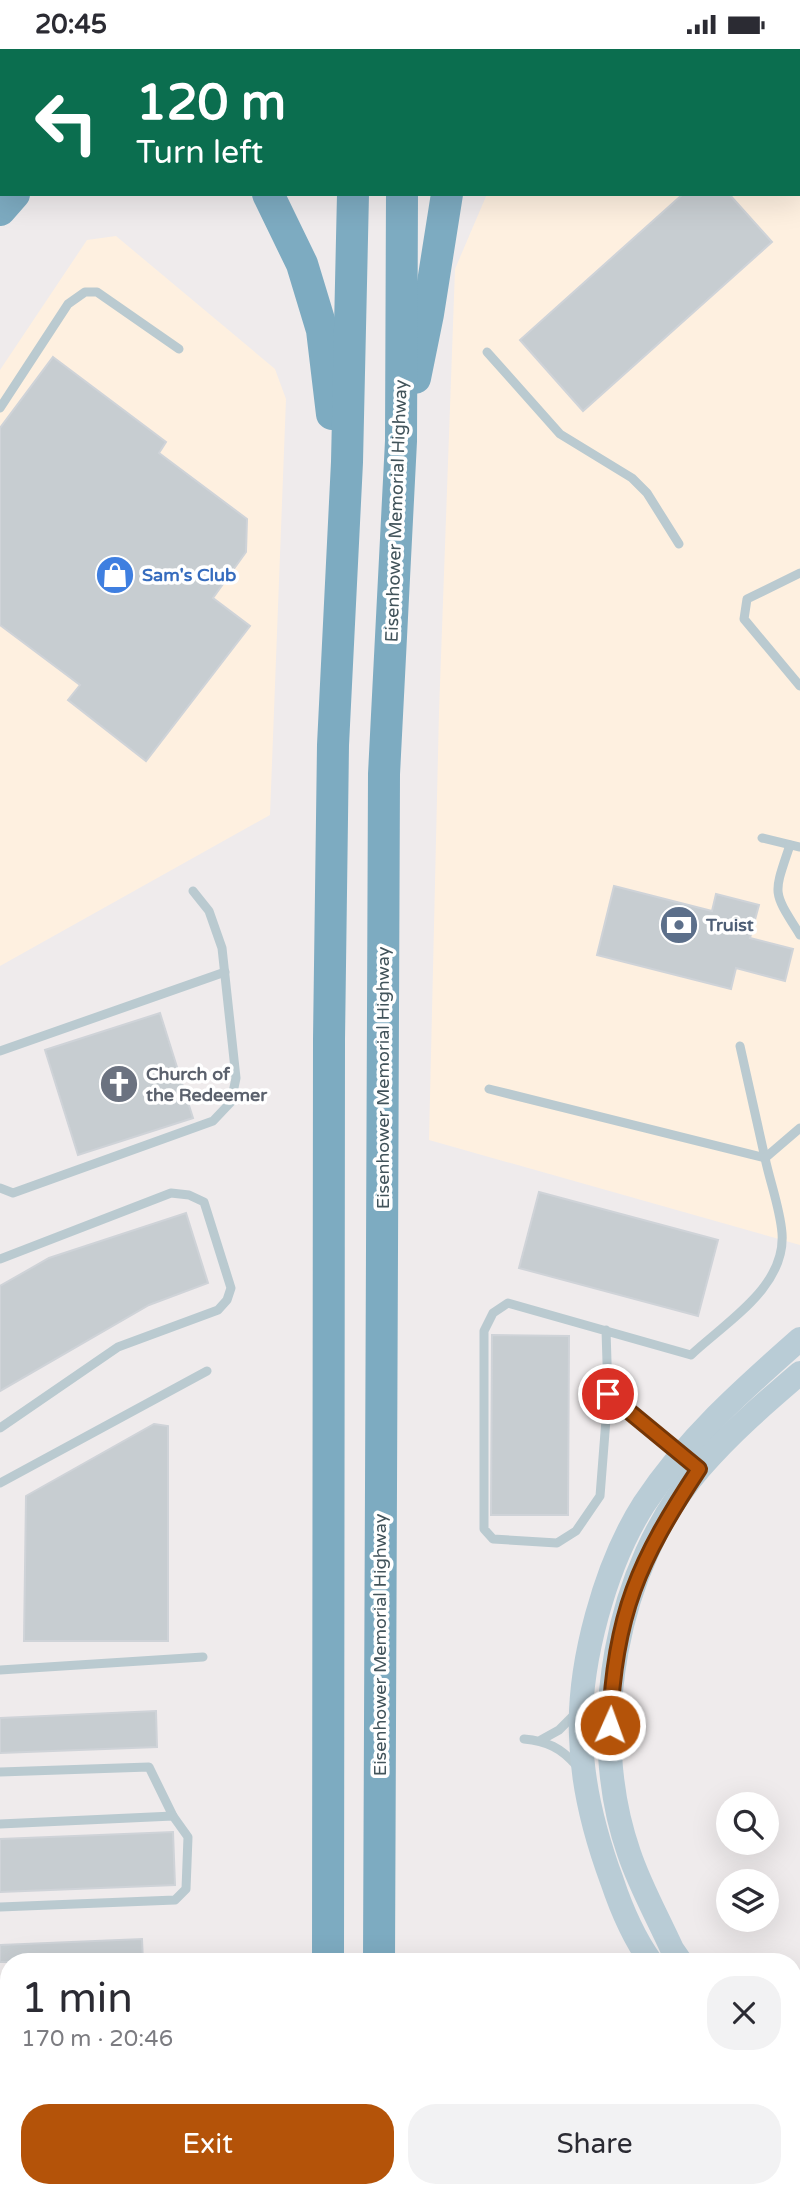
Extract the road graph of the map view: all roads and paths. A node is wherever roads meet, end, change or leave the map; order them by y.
1 (12, 196) edge
2 (269, 196) edge
3 (353, 196) edge
4 (402, 196) edge
5 (447, 196) edge
6 (0, 210) edge
7 (179, 349) dead end
8 (486, 352) dead end
9 (0, 408) edge
10 (401, 442) junction
11 (347, 462) junction
12 (679, 544) dead end
13 (800, 573) edge
14 (800, 686) edge
15 (762, 838) dead end
16 (795, 846) edge
17 (193, 891) dead end
18 (800, 935) edge
19 (225, 972) junction
20 (740, 1047) dead end
21 (0, 1051) edge
22 (489, 1089) dead end
23 (800, 1128) edge
24 (765, 1158) junction
25 (0, 1188) edge
26 (0, 1259) edge
27 (606, 1330) junction
28 (800, 1339) edge
29 (207, 1371) dead end
30 (800, 1373) edge
31 (608, 1394) junction
32 (0, 1428) edge
33 (689, 1462) junction
34 (0, 1483) edge
35 (203, 1657) dead end
36 (0, 1670) edge
37 (582, 1701) junction
38 (524, 1739) dead end
39 (541, 1741) junction
40 (0, 1772) edge
41 (584, 1774) junction
42 (173, 1816) junction
43 (0, 1824) edge
44 (0, 1907) edge
45 (328, 1953) edge
46 (379, 1953) edge
47 (646, 1953) edge
48 (675, 1953) edge

1 - 6 highway
2 - 11 highway
3 - 11 highway
4 - 10 highway, Eisenhower Memorial Highway
5 - 10 highway
7 - 9 lane
8 - 12 lane
10 - 46 highway, Eisenhower Memorial Highway
11 - 45 highway
13 - 14 lane
15 - 16 lane
16 - 18 lane
17 - 19 lane
19 - 21 lane
19 - 25 lane
20 - 24 lane
22 - 24 lane
23 - 24 lane
24 - 27 lane
26 - 32 lane
27 - 31 lane
27 - 31 lane
28 - 33 main road
29 - 34 lane
30 - 33 main road
31 - 33 lane
33 - 37 main road
33 - 48 main road
35 - 36 lane
37 - 39 lane
37 - 41 main road
38 - 39 lane
39 - 41 lane
40 - 42 lane
41 - 47 main road
42 - 43 lane
42 - 44 lane

